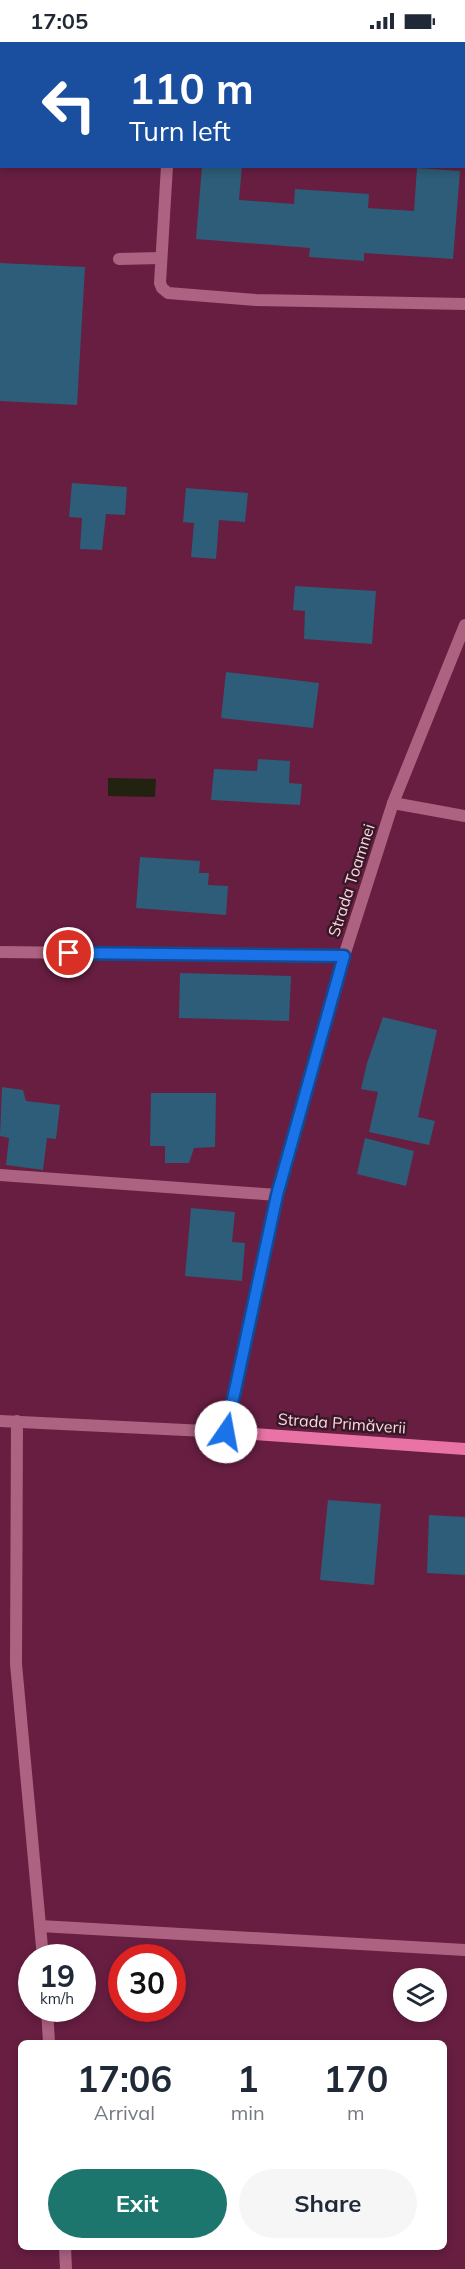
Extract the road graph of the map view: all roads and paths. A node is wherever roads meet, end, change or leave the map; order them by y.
1 (166, 168) edge
2 (160, 258) junction
3 (119, 259) dead end
4 (465, 304) edge
5 (465, 625) edge
6 (393, 803) junction
7 (465, 816) edge
8 (0, 952) edge
9 (344, 956) junction
10 (0, 1175) edge
11 (277, 1195) junction
12 (0, 1421) edge
13 (17, 1421) junction
14 (226, 1432) junction
15 (465, 1449) edge
16 (40, 1926) junction
17 (42, 1944) edge
18 (465, 1950) edge
19 (48, 2022) edge
20 (49, 2040) edge
21 (65, 2250) edge
22 (66, 2269) edge

1 - 2 street
2 - 3 street
2 - 4 street
5 - 6 street, Strada Toamnei
6 - 7 street
6 - 9 street, Strada Toamnei
8 - 9 street
9 - 11 street, Strada Toamnei
10 - 11 street
11 - 14 street, Strada Toamnei
12 - 13 street, Strada Primăverii
13 - 14 street, Strada Primăverii
13 - 16 street
14 - 15 main road, Strada Primăverii
16 - 17 street
16 - 18 street
19 - 20 street
21 - 22 street

